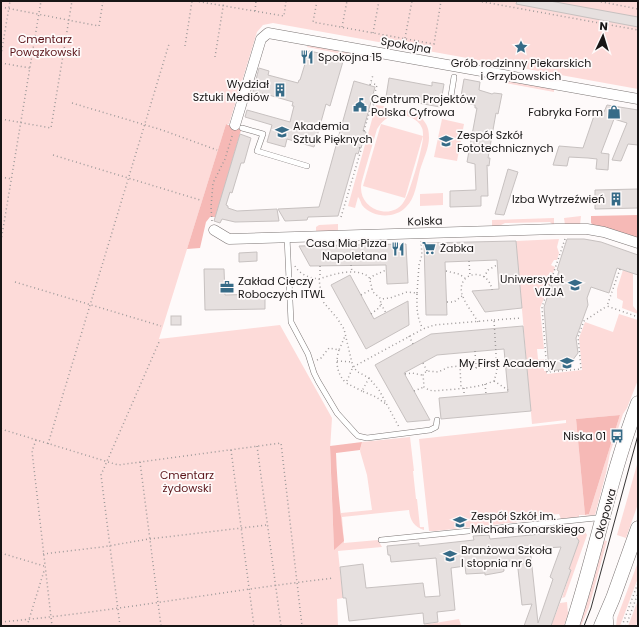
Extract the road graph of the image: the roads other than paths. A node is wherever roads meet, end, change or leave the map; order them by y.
1 (454, 77) dead end
2 (450, 96) dead end
3 (638, 99) edge
4 (238, 126) joint
5 (307, 166) dead end
6 (214, 230) road end
7 (287, 238) junction
8 (638, 243) edge
9 (638, 403) edge
10 (437, 420) dead end
11 (603, 520) junction
12 (638, 528) edge
13 (381, 540) dead end
14 (610, 607) junction
15 (572, 626) edge
16 (601, 626) edge
17 (611, 626) edge

1 - 2 lane
3 - 4 street, Spokojna
4 - 5 lane
6 - 7 street, Kolska
7 - 8 street, Kolska
7 - 10 lane
9 - 11 main road, Okopowa
11 - 13 lane
11 - 15 main road, Okopowa
12 - 14 main road
14 - 16 main road
14 - 17 lane

